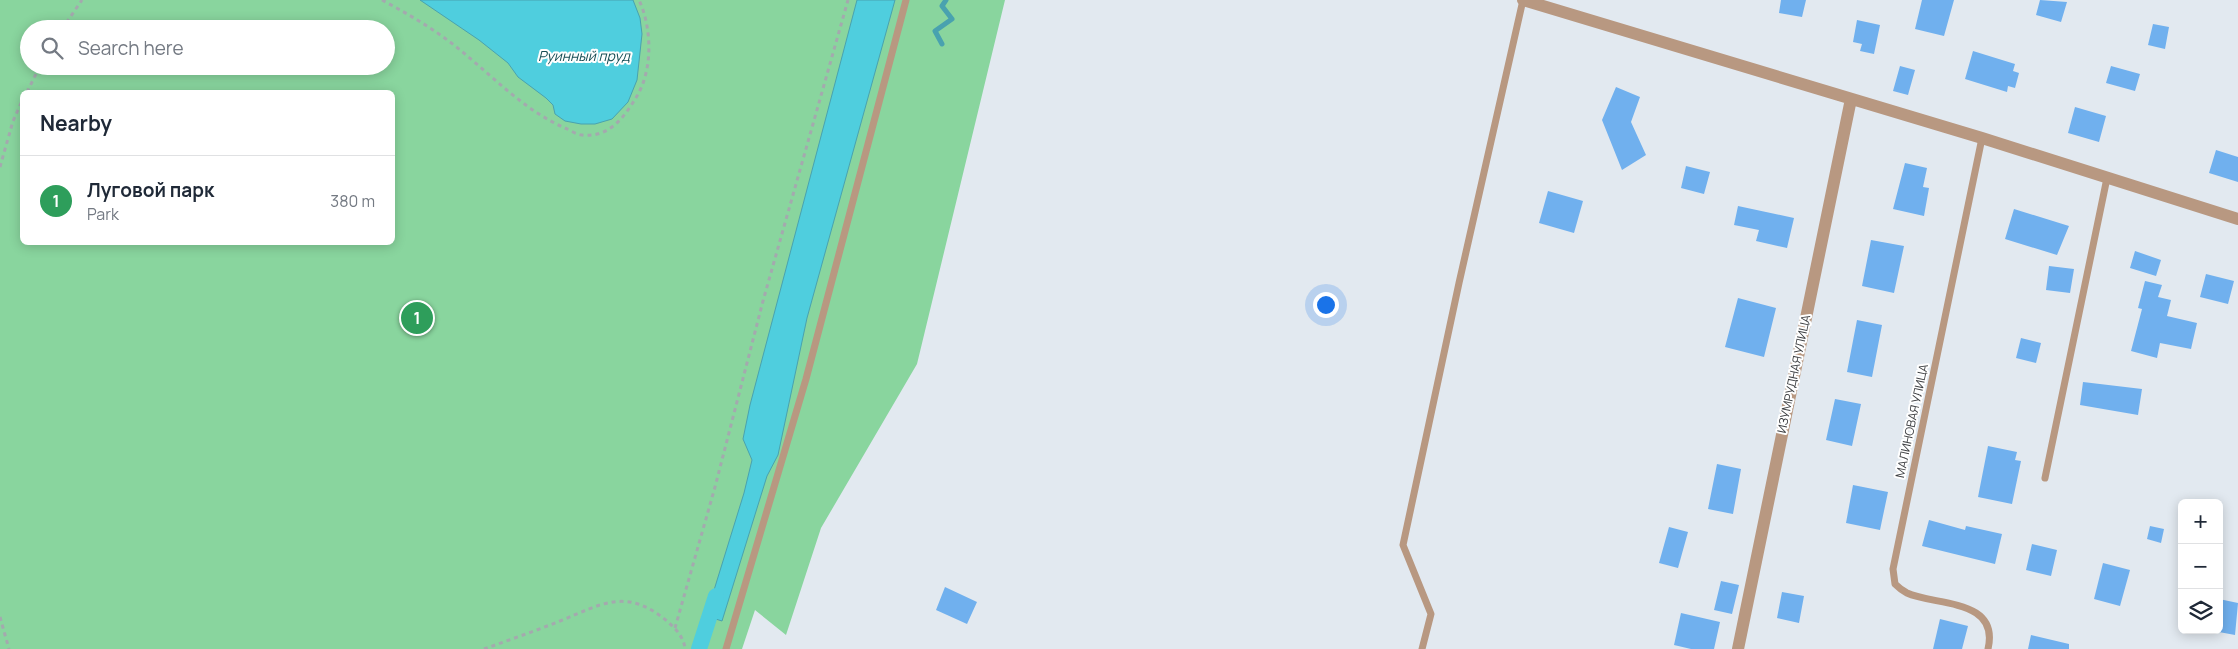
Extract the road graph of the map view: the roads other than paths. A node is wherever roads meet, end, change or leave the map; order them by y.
1 (906, 0) edge
2 (1523, 0) edge
3 (1851, 100) junction
4 (1982, 138) junction
5 (2107, 178) junction
6 (2238, 219) edge
7 (2045, 478) dead end
8 (726, 649) edge
9 (1422, 649) edge
10 (1738, 649) edge
11 (1988, 649) edge

1 - 8 lane
2 - 3 street
2 - 9 lane
3 - 4 street
3 - 10 street, ИЗУМРУДНАЯ УЛИЦА
4 - 5 street
4 - 11 lane, МАЛИНОВАЯ УЛИЦА
5 - 6 street
5 - 7 lane

